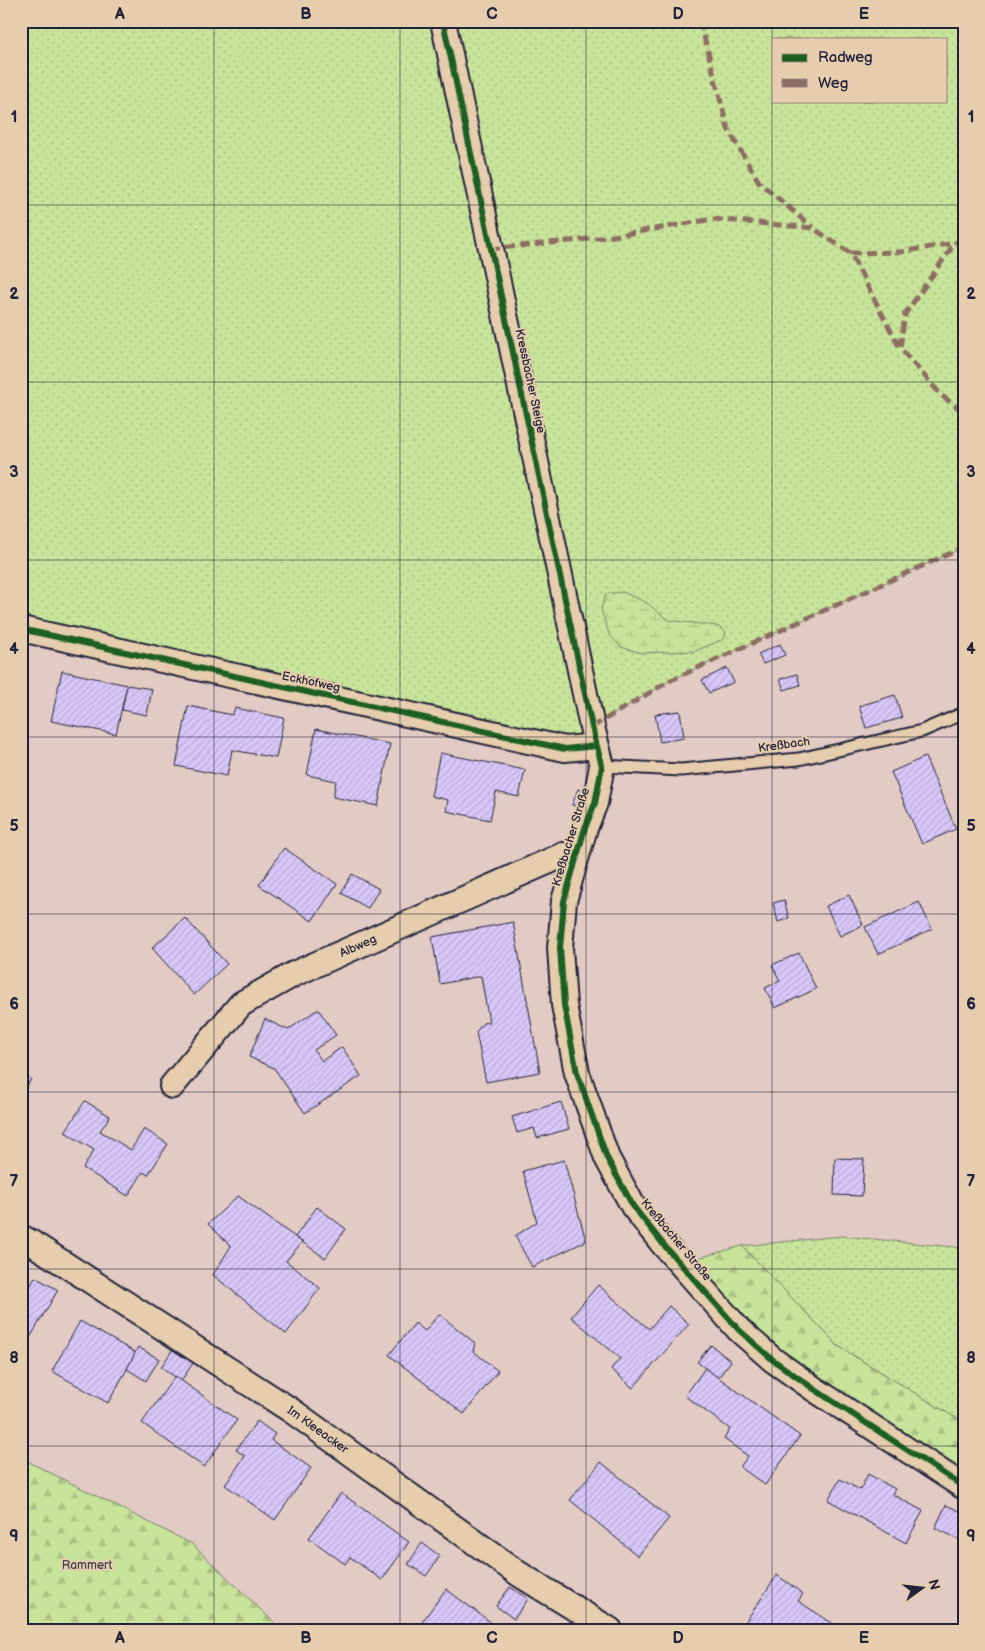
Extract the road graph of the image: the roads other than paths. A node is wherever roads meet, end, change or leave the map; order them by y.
1 (443, 21) edge
2 (21, 630) edge
3 (964, 713) edge
4 (599, 756) junction
5 (576, 856) junction
6 (172, 1086) dead end
7 (21, 1237) edge
8 (964, 1487) edge
9 (610, 1630) edge

1 - 4 street, Kressbacher Steige
2 - 4 street, Eckhofweg
3 - 4 lane, Kreßbach
4 - 5 street, Kreßbacher Straße
5 - 6 street, Albweg
5 - 8 street, Kreßbacher Straße
7 - 9 street, Im Kleeacker

